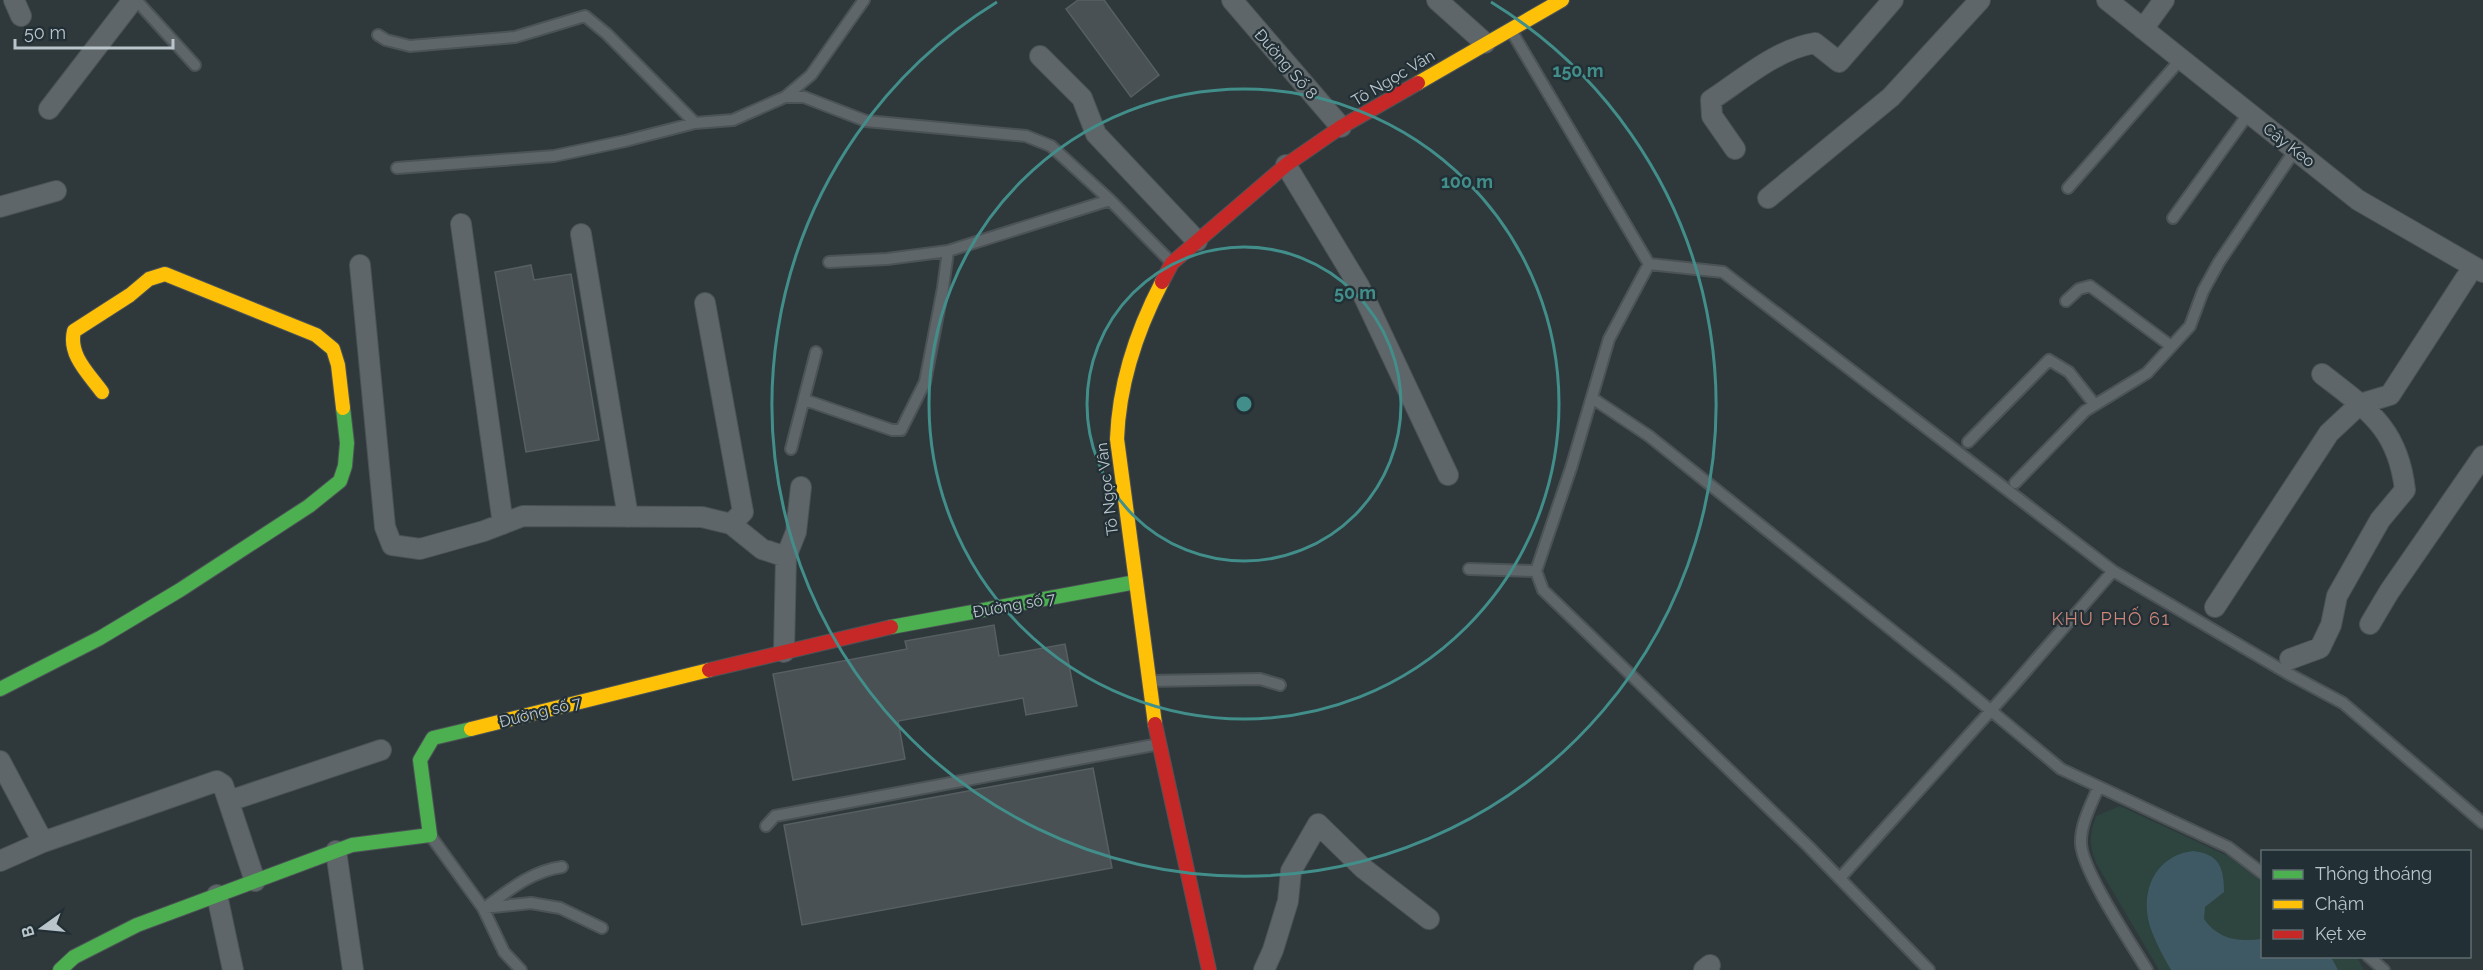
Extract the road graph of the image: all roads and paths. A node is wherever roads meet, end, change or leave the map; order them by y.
1 (134, 0) edge
2 (864, 0) edge
3 (1232, 0) edge
4 (1437, 0) edge
5 (1893, 0) edge
6 (1980, 0) edge
7 (2164, 0) edge
8 (2111, 1) edge
9 (1549, 3) edge
10 (1510, 29) junction
11 (2143, 29) junction
12 (378, 35) dead end
13 (1485, 43) junction
14 (1040, 56) dead end
15 (2181, 59) junction
16 (195, 65) dead end
17 (785, 97) junction
18 (49, 109) dead end
19 (2249, 113) junction
20 (695, 123) junction
21 (1341, 127) junction
22 (1735, 149) dead end
23 (2295, 150) junction
24 (1286, 165) junction
25 (397, 168) dead end
26 (2068, 188) dead end
27 (56, 191) dead end
28 (1768, 198) dead end
29 (1110, 200) junction
30 (0, 207) edge
31 (2173, 218) dead end
32 (461, 224) dead end
33 (581, 234) dead end
34 (1197, 241) junction
35 (948, 251) junction
36 (829, 262) dead end
37 (1172, 263) junction
38 (1649, 264) junction
39 (360, 265) dead end
40 (2478, 270) edge
41 (2066, 301) dead end
42 (705, 303) dead end
43 (2171, 346) junction
44 (816, 352) dead end
45 (2322, 374) dead end
46 (102, 392) dead end
47 (1592, 398) junction
48 (805, 400) junction
49 (2360, 404) junction
50 (2095, 405) junction
51 (1968, 442) dead end
52 (792, 449) dead end
53 (2483, 456) edge
54 (1448, 475) dead end
55 (2015, 483) dead end
56 (801, 487) dead end
57 (628, 517) junction
58 (503, 524) junction
59 (731, 524) junction
60 (786, 557) junction
61 (1469, 569) dead end
62 (1536, 570) junction
63 (2113, 571) junction
64 (1136, 582) junction
65 (2215, 606) dead end
66 (2370, 624) dead end
67 (784, 652) junction
68 (2290, 659) dead end
69 (1148, 681) junction
70 (1280, 684) dead end
71 (0, 689) edge
72 (1990, 711) junction
73 (1159, 744) junction
74 (381, 750) dead end
75 (0, 761) edge
76 (2098, 788) junction
77 (229, 801) junction
78 (2483, 823) edge
79 (766, 826) dead end
80 (430, 835) junction
81 (43, 842) junction
82 (336, 851) junction
83 (0, 861) edge
84 (562, 867) dead end
85 (2261, 872) edge
86 (1840, 878) junction
87 (255, 881) junction
88 (217, 895) junction
89 (483, 908) junction
90 (1429, 919) dead end
91 (602, 928) dead end
92 (2369, 958) edge
93 (60, 970) edge
94 (233, 970) edge
95 (353, 970) edge
96 (521, 970) edge
97 (1209, 970) edge
98 (1264, 970) edge
99 (1929, 970) edge
100 (2147, 970) edge
101 (2384, 970) edge

1 - 16 lane
1 - 18 street
2 - 17 lane
3 - 21 street, Đường Số 8
4 - 13 street
5 - 22 street
6 - 28 street
7 - 11 street
8 - 11 street, Cây Keo
9 - 10 street, Tô Ngọc Vân
10 - 13 street, Tô Ngọc Vân
10 - 38 lane
11 - 15 street, Cây Keo
12 - 20 lane
13 - 21 street, Tô Ngọc Vân
14 - 34 street
15 - 19 street, Cây Keo
15 - 26 lane
17 - 20 lane
17 - 29 lane
19 - 23 street, Cây Keo
19 - 31 lane
20 - 25 lane
21 - 24 street, Tô Ngọc Vân
23 - 40 street, Cây Keo
23 - 43 lane
24 - 34 street, Tô Ngọc Vân
24 - 54 street
27 - 30 street
29 - 35 lane
29 - 37 lane
32 - 58 street
33 - 57 street
34 - 37 street, Tô Ngọc Vân
35 - 36 lane
35 - 48 lane
37 - 64 street, Tô Ngọc Vân
38 - 47 lane
38 - 63 lane
39 - 58 street
40 - 49 street
41 - 43 lane
42 - 59 street
43 - 50 lane
44 - 48 lane
45 - 49 street
46 - 71 street
47 - 62 lane
47 - 72 lane
48 - 52 lane
49 - 65 street
49 - 68 street
50 - 51 lane
50 - 55 lane
53 - 66 street
56 - 60 street
57 - 58 street
57 - 59 street
59 - 60 street
60 - 67 street
61 - 62 lane
62 - 86 lane
63 - 72 lane
63 - 78 lane
64 - 67 street, Đường số 7
64 - 69 street, Tô Ngọc Vân
67 - 80 street, Đường số 7
69 - 70 lane
69 - 73 street, Tô Ngọc Vân
72 - 76 lane
72 - 86 lane
73 - 79 lane
73 - 97 street, Tô Ngọc Vân
74 - 77 street
75 - 81 street
76 - 85 lane
76 - 100 lane
77 - 81 street
77 - 87 street
80 - 82 street
80 - 89 lane
81 - 83 street
82 - 87 street
82 - 95 street
84 - 89 lane
86 - 99 lane
87 - 88 street
88 - 93 street
88 - 94 street
89 - 91 lane
89 - 96 lane
90 - 98 street
92 - 101 lane

